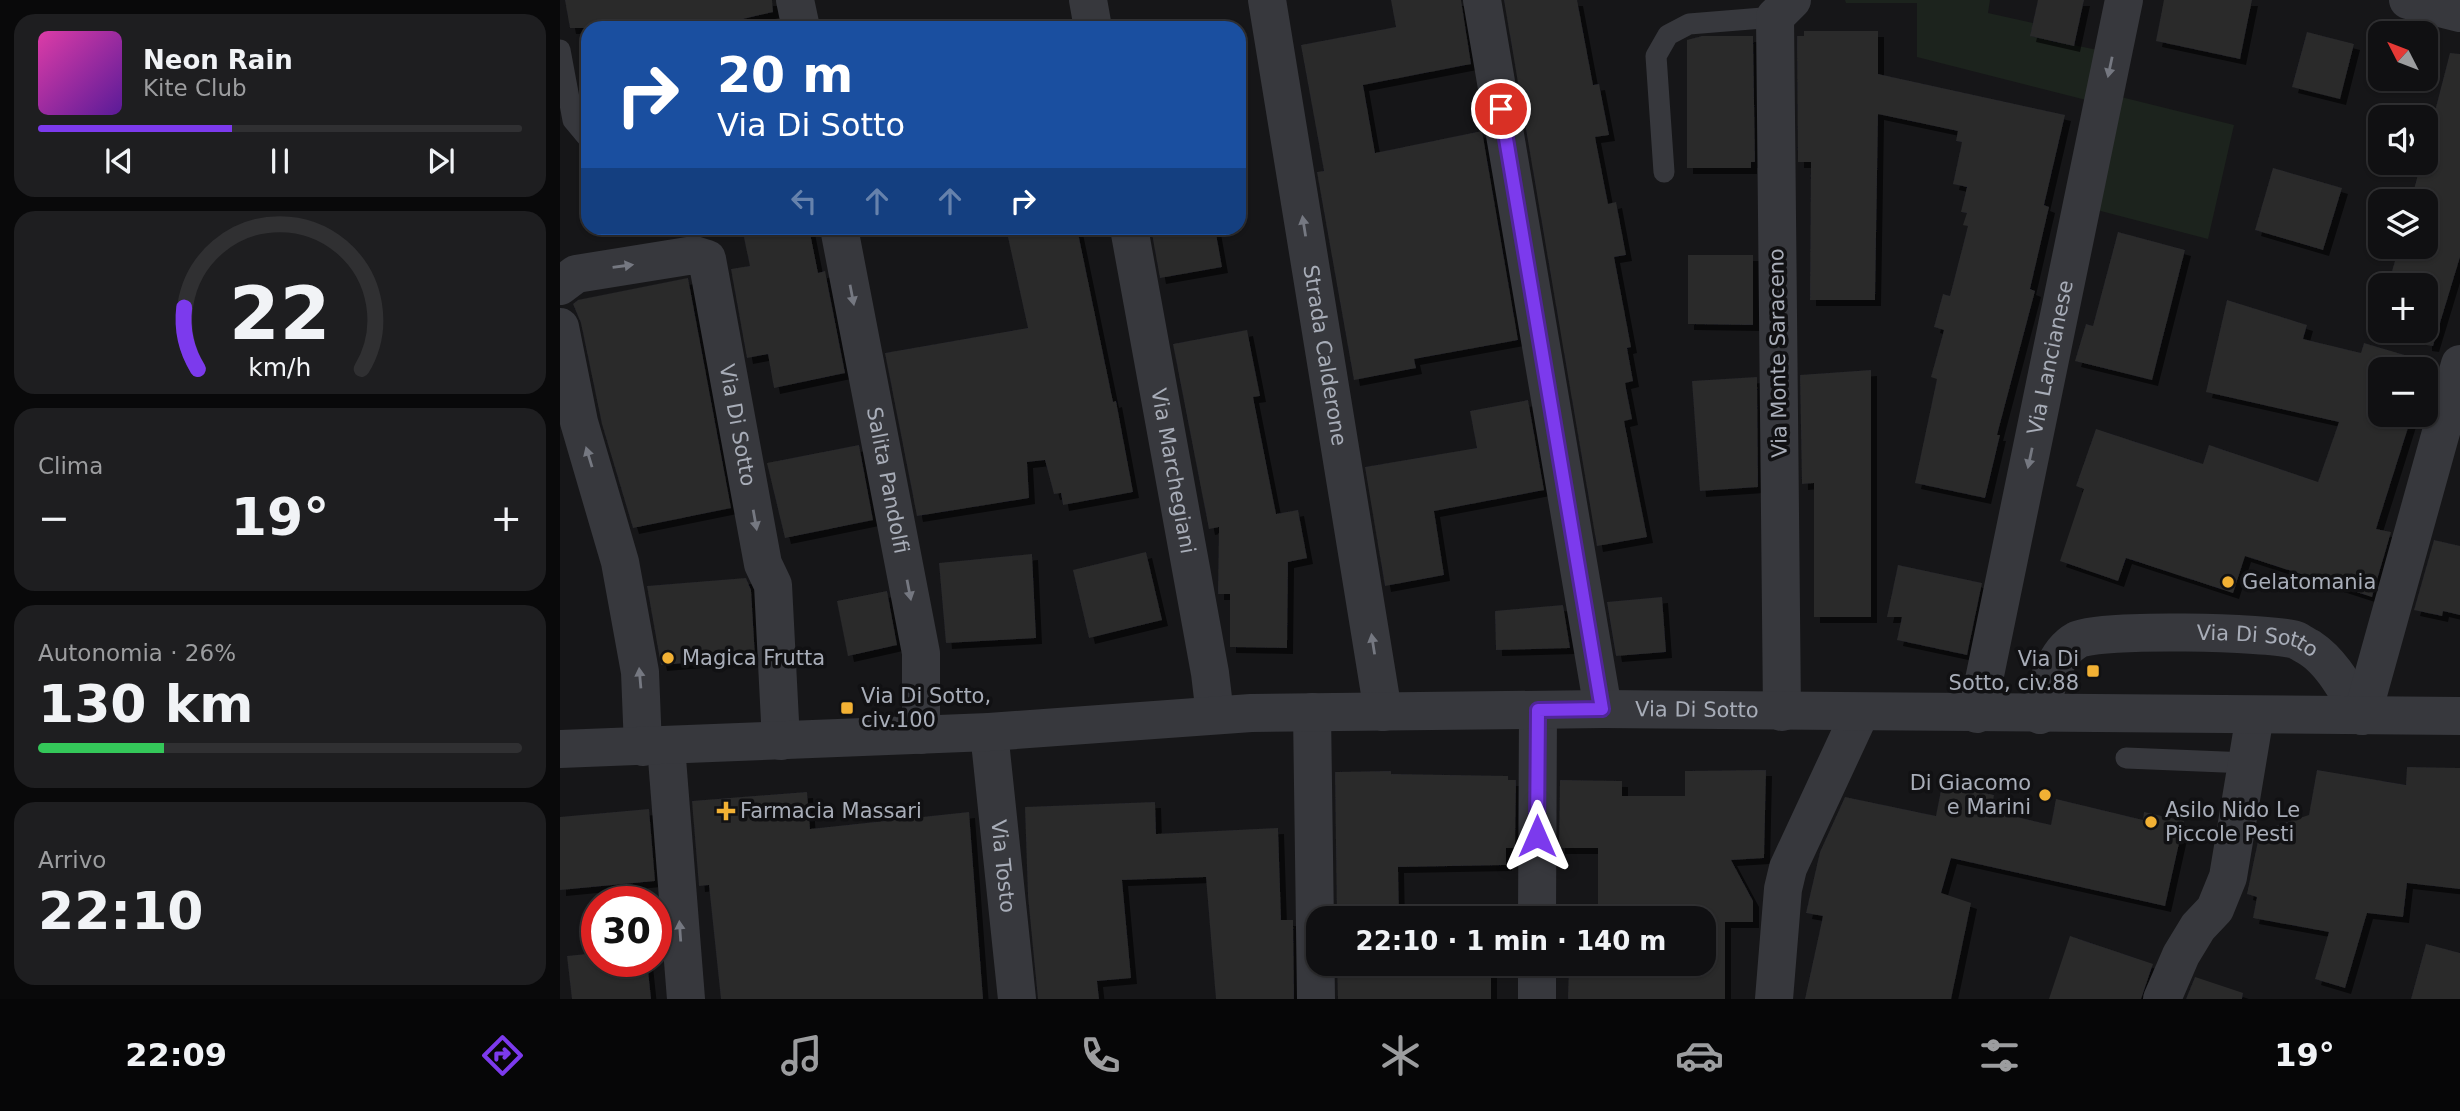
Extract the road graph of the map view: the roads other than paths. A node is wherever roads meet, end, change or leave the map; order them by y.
1 (795, 0) edge
2 (1088, 0) edge
3 (1267, 0) edge
4 (1482, 0) edge
5 (2124, 0) edge
6 (2408, 0) edge
7 (1783, 8) edge
8 (2460, 13) edge
9 (800, 21) edge
10 (1092, 21) edge
11 (560, 50) edge
12 (581, 130) edge
13 (1664, 172) dead end
14 (840, 235) edge
15 (1130, 235) edge
16 (560, 286) edge
17 (560, 327) edge
18 (2460, 364) edge
19 (1602, 709) junction
20 (1538, 710) junction
21 (1312, 712) junction
22 (1383, 712) junction
23 (1782, 712) junction
24 (1860, 713) junction
25 (1977, 714) junction
26 (1215, 715) junction
27 (2040, 715) junction
28 (2255, 716) junction
29 (2362, 716) junction
30 (2460, 716) edge
31 (989, 732) junction
32 (921, 735) junction
33 (781, 741) junction
34 (654, 746) junction
35 (560, 750) edge
36 (2126, 758) dead end
37 (2248, 763) junction
38 (1537, 906) edge
39 (1537, 976) edge
40 (686, 999) edge
41 (1017, 999) edge
42 (1316, 999) edge
43 (1537, 999) edge
44 (1774, 999) edge
45 (2162, 999) edge

1 - 9 street
2 - 10 street
22 -> 3 street, Strada Calderone
4 - 19 street
5 -> 25 street, Via Lancianese
6 - 8 street
7 - 13 lane
7 - 23 street, Via Monte Saraceno
11 - 12 lane
14 -> 32 street, Salita Pandolfi
15 - 26 street, Via Marchegiani
16 -> 33 street, Via Di Sotto
34 -> 17 street
18 - 29 street
19 - 20 street, Via Di Sotto
19 - 23 street, Via Di Sotto
20 - 22 street, Via Di Sotto
20 - 38 street
21 - 22 street, Via Di Sotto
21 - 26 street, Via Di Sotto
21 - 42 street
23 - 24 street, Via Di Sotto
24 - 25 street, Via Di Sotto
24 - 44 street
25 - 27 street, Via Di Sotto
26 - 31 street, Via Di Sotto
27 - 28 street, Via Di Sotto
27 - 29 street, Via Di Sotto
28 - 29 street, Via Di Sotto
28 - 37 street
29 - 30 street, Via Di Sotto
31 - 32 street, Via Di Sotto
31 - 41 street, Via Tosto
32 - 33 street, Via Di Sotto
33 - 34 street, Via Di Sotto
34 - 35 street, Via Di Sotto
40 -> 34 street
36 - 37 lane
37 - 45 street
39 - 43 street

